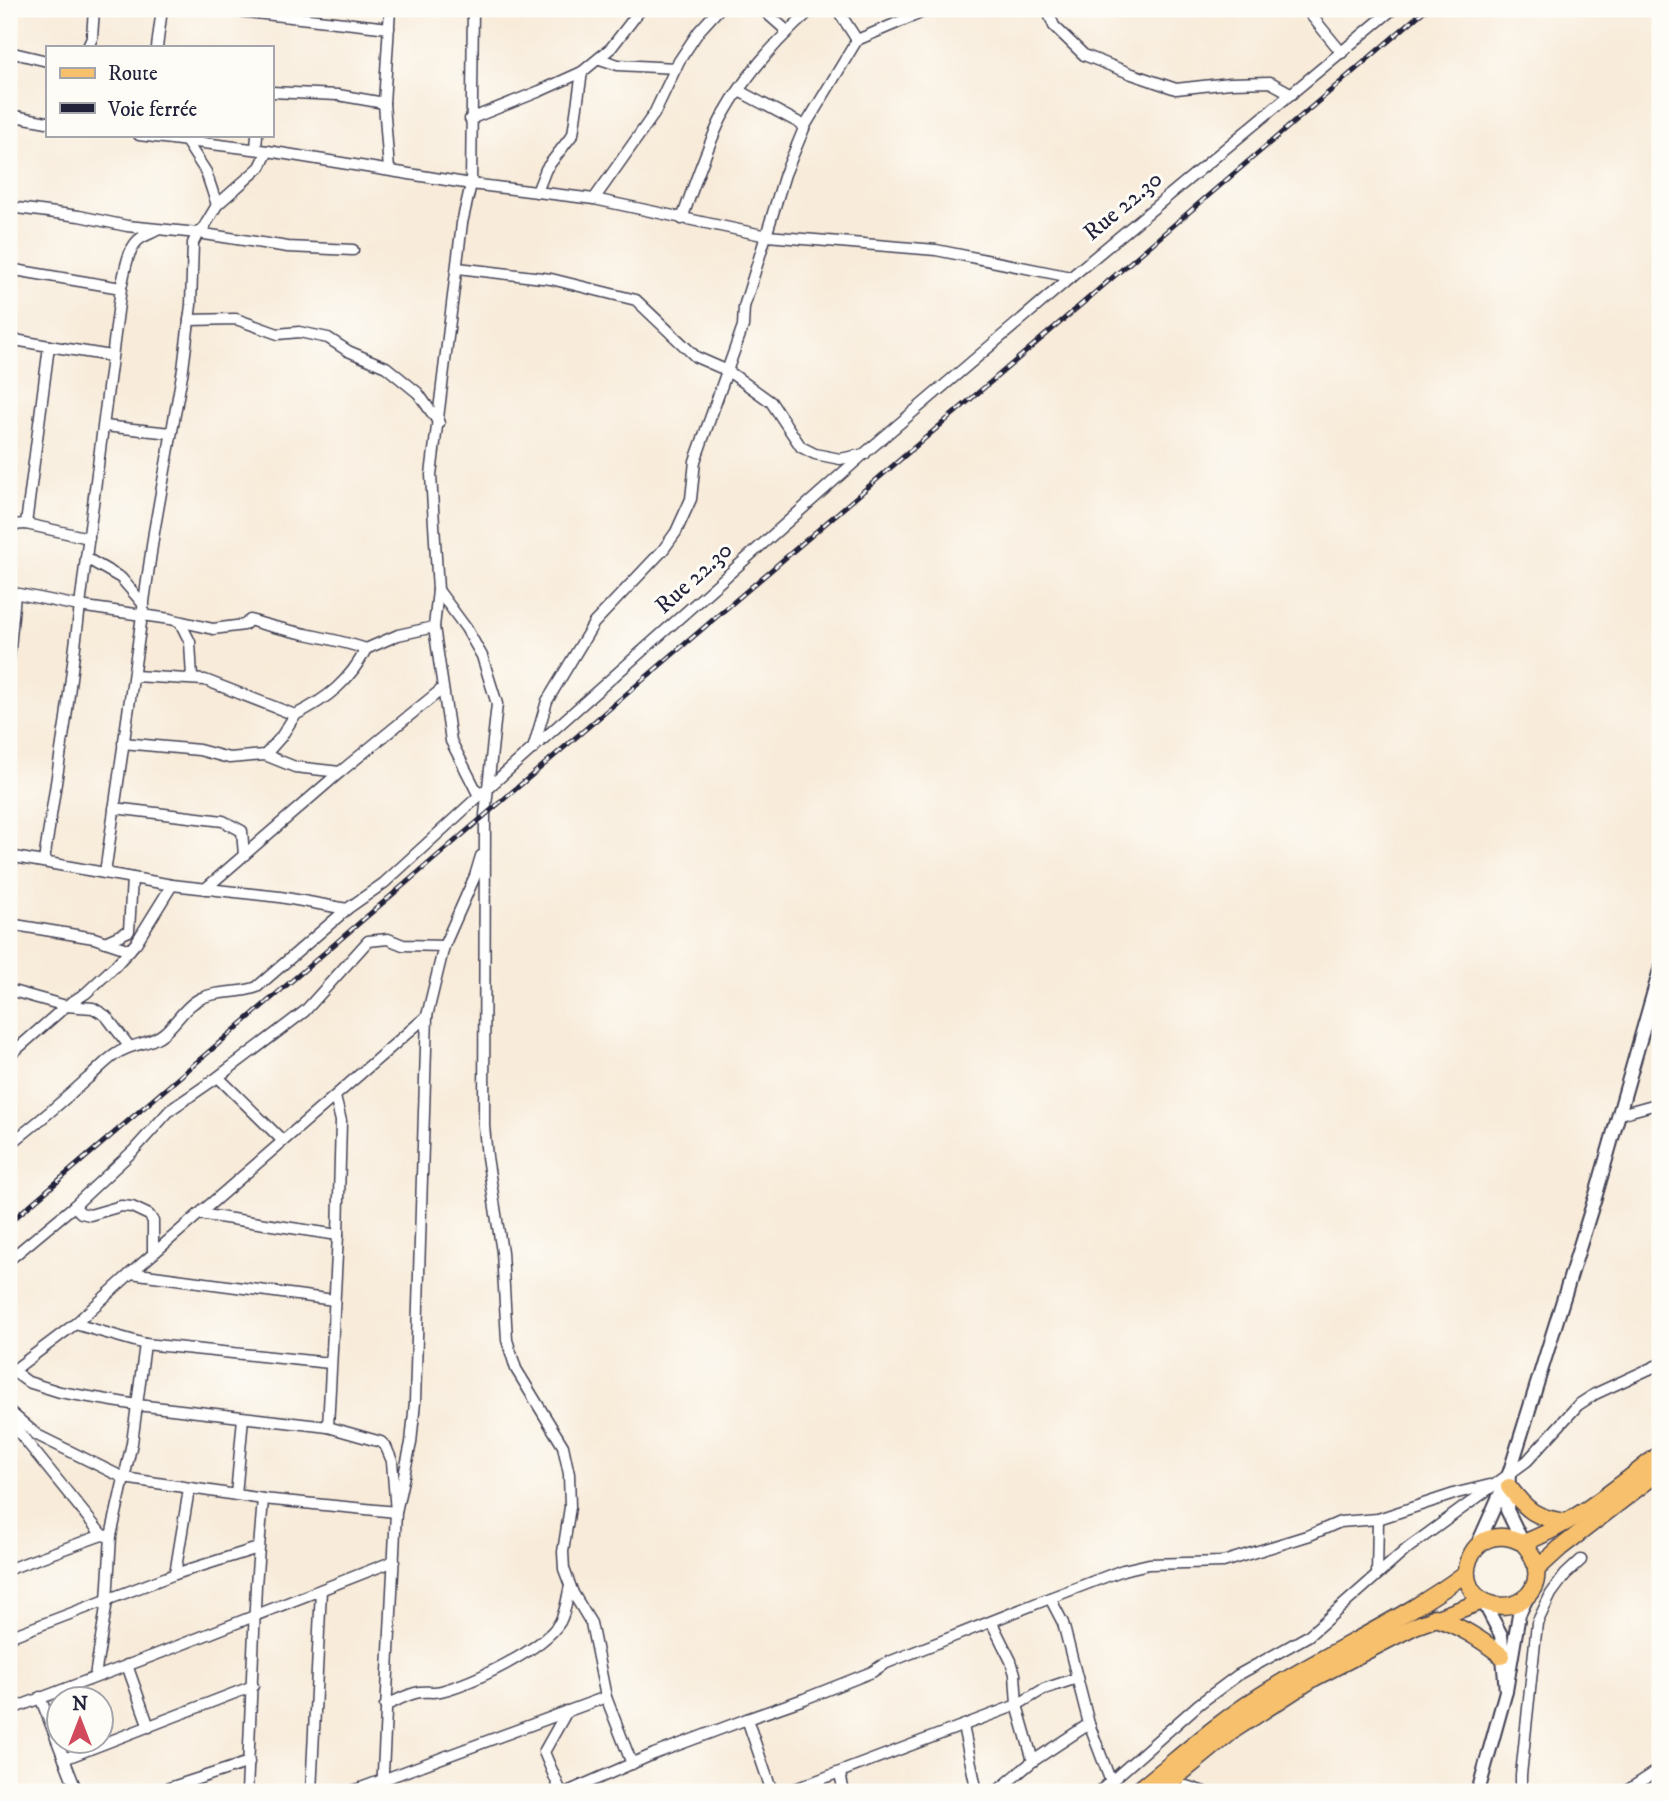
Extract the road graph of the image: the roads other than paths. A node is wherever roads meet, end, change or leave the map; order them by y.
1 (94, 9) edge
2 (162, 9) edge
3 (219, 9) edge
4 (390, 9) edge
5 (474, 9) edge
6 (641, 9) edge
7 (719, 9) edge
8 (762, 9) edge
9 (812, 9) edge
10 (836, 9) edge
11 (930, 9) edge
12 (1047, 9) edge
13 (1306, 9) edge
14 (1392, 9) edge
15 (389, 28) junction
16 (787, 31) junction
17 (857, 40) junction
18 (88, 46) edge
19 (157, 46) edge
20 (9, 52) edge
21 (1342, 53) junction
22 (600, 59) junction
23 (46, 61) edge
24 (676, 68) junction
25 (582, 72) junction
26 (739, 91) junction
27 (273, 92) edge
28 (1292, 94) junction
29 (384, 103) junction
30 (9, 115) edge
31 (470, 119) junction
32 (46, 121) edge
33 (805, 126) junction
34 (148, 136) edge
35 (257, 136) edge
36 (187, 141) junction
37 (256, 149) junction
38 (268, 151) junction
39 (389, 170) junction
40 (471, 184) junction
41 (537, 192) junction
42 (594, 199) junction
43 (217, 205) junction
44 (9, 207) edge
45 (682, 219) junction
46 (159, 229) junction
47 (198, 233) junction
48 (767, 236) junction
49 (352, 250) dead end
50 (458, 268) junction
51 (9, 270) edge
52 (1071, 277) junction
53 (121, 288) junction
54 (189, 320) junction
55 (9, 339) edge
56 (49, 346) junction
57 (111, 356) junction
58 (728, 371) junction
59 (439, 424) junction
60 (104, 426) junction
61 (171, 433) junction
62 (865, 453) junction
63 (26, 524) junction
64 (9, 525) edge
65 (89, 538) junction
66 (86, 558) junction
67 (438, 590) junction
68 (12, 593) edge
69 (79, 606) junction
70 (143, 610) junction
71 (180, 622) junction
72 (434, 627) junction
73 (366, 649) junction
74 (9, 659) edge
75 (134, 676) junction
76 (192, 678) junction
77 (442, 689) junction
78 (295, 715) junction
79 (123, 743) junction
80 (533, 750) junction
81 (265, 755) junction
82 (340, 772) junction
83 (488, 788) junction
84 (479, 796) junction
85 (114, 808) junction
86 (243, 831) junction
87 (271, 832) junction
88 (485, 846) junction
89 (244, 855) junction
90 (9, 856) edge
91 (44, 861) junction
92 (105, 873) junction
93 (132, 878) junction
94 (172, 885) junction
95 (205, 889) junction
96 (346, 909) junction
97 (9, 924) edge
98 (105, 942) junction
99 (444, 946) junction
100 (130, 950) junction
101 (1660, 970) edge
102 (9, 990) edge
103 (66, 1006) junction
104 (427, 1016) junction
105 (130, 1046) junction
106 (9, 1056) edge
107 (218, 1077) junction
108 (335, 1097) junction
109 (1660, 1104) edge
110 (1620, 1114) junction
111 (283, 1141) junction
112 (9, 1145) edge
113 (74, 1206) junction
114 (199, 1214) junction
115 (338, 1235) junction
116 (153, 1254) junction
117 (9, 1260) edge
118 (131, 1273) junction
119 (334, 1300) junction
120 (75, 1324) junction
121 (145, 1344) junction
122 (330, 1363) junction
123 (1660, 1364) edge
124 (11, 1373) edge
125 (137, 1405) junction
126 (9, 1411) edge
127 (243, 1418) junction
128 (9, 1420) edge
129 (328, 1427) junction
130 (1660, 1454) edge
131 (1660, 1471) edge
132 (124, 1479) junction
133 (1509, 1480) junction
134 (1493, 1484) junction
135 (190, 1489) junction
136 (236, 1495) junction
137 (263, 1499) junction
138 (396, 1512) junction
139 (1378, 1519) junction
140 (1566, 1522) junction
141 (107, 1536) junction
142 (1523, 1544) junction
143 (258, 1548) junction
144 (1475, 1549) junction
145 (1580, 1560) dead end
146 (394, 1561) junction
147 (9, 1569) edge
148 (1537, 1569) junction
149 (1466, 1573) junction
150 (175, 1574) junction
151 (1377, 1575) junction
152 (570, 1586) junction
153 (321, 1590) junction
154 (1529, 1593) junction
155 (1050, 1598) junction
156 (107, 1601) junction
157 (1483, 1601) junction
158 (254, 1616) junction
159 (1434, 1617) junction
160 (992, 1623) junction
161 (9, 1637) edge
162 (1502, 1656) junction
163 (127, 1665) junction
164 (95, 1676) junction
165 (1077, 1678) junction
166 (253, 1686) junction
167 (1506, 1690) junction
168 (40, 1697) junction
169 (606, 1697) junction
170 (1017, 1705) junction
171 (385, 1706) junction
172 (9, 1710) edge
173 (567, 1711) junction
174 (747, 1719) junction
175 (1089, 1724) junction
176 (963, 1726) junction
177 (149, 1727) junction
178 (64, 1759) junction
179 (1032, 1761) junction
180 (249, 1762) junction
181 (632, 1764) junction
182 (1660, 1769) edge
183 (840, 1774) junction
184 (592, 1781) junction
185 (1111, 1782) junction
186 (1186, 1786) dead end
187 (383, 1787) edge
188 (77, 1792) edge
189 (157, 1792) edge
190 (247, 1792) edge
191 (311, 1792) edge
192 (350, 1792) edge
193 (561, 1792) edge
194 (567, 1792) edge
195 (586, 1792) edge
196 (772, 1792) edge
197 (787, 1792) edge
198 (844, 1792) edge
199 (977, 1792) edge
200 (996, 1792) edge
201 (1099, 1792) edge
202 (1136, 1792) edge
203 (1158, 1792) edge
204 (1204, 1792) edge
205 (1478, 1792) edge
206 (1521, 1792) edge
207 (1625, 1792) edge

1 - 18 street
2 - 19 street
3 - 15 street
4 - 15 street
5 - 31 street
6 - 22 street
7 - 24 street
8 - 16 street
9 - 16 street
10 - 17 street
11 - 17 street
12 - 28 street
13 - 21 street
14 - 21 street, Rue 22.30
15 - 29 street
16 - 26 street
17 - 33 street
20 - 23 street
21 - 28 street, Rue 22.30
22 - 24 street
22 - 25 street
24 - 42 street
25 - 31 street
25 - 41 street
26 - 33 street
26 - 45 street
27 - 29 street
28 - 52 street, Rue 22.30
29 - 39 street
30 - 32 street
31 - 40 street
33 - 48 street
34 - 36 street
35 - 37 street
36 - 37 street
36 - 43 street
37 - 38 street
38 - 39 street
38 - 43 street
39 - 40 street
40 - 41 street
40 - 50 street
41 - 42 street
42 - 45 street
43 - 47 street
44 - 46 street
45 - 48 street
46 - 47 street
46 - 53 street
47 - 49 street
47 - 54 street
48 - 52 street
48 - 58 street
50 - 58 street
50 - 59 street
51 - 53 street
52 - 62 street, Rue 22.30
53 - 57 street
54 - 59 street
54 - 61 street
55 - 56 street
56 - 57 street
56 - 63 street
57 - 60 street
58 - 62 street
58 - 80 street
59 - 67 street
60 - 61 street
60 - 65 street
61 - 70 street
62 - 80 street, Rue 22.30
63 - 64 street
63 - 65 street
65 - 66 street
66 - 69 street
66 - 70 street
67 - 72 street
67 - 83 street
68 - 69 street
68 - 74 street
69 - 70 street
69 - 91 street
70 - 71 street
70 - 75 street
71 - 73 street
71 - 76 street
72 - 73 street
72 - 77 street
73 - 78 street
75 - 76 street
75 - 79 street
76 - 78 street
77 - 82 street
77 - 84 street
78 - 81 street
79 - 81 street
79 - 85 street
80 - 83 street, Rue 22.30
81 - 82 street
82 - 87 street
83 - 84 street, Rue 22.30
83 - 88 street
84 - 96 street, Rue 22.30
85 - 86 street
85 - 92 street
86 - 87 street
86 - 89 street
87 - 89 street
88 - 99 street
88 - 152 street
89 - 95 street
90 - 91 street
91 - 92 street
92 - 93 street
93 - 94 street
93 - 98 street
94 - 95 street
94 - 100 street
95 - 96 street
96 - 105 street, Rue 22.30
97 - 98 street
98 - 100 street
99 - 104 street
99 - 107 street
100 - 103 street
101 - 110 street
102 - 103 street
103 - 105 street
103 - 106 street
104 - 108 street
104 - 138 street
105 - 112 street, Rue 22.30
107 - 111 street
107 - 113 street
108 - 111 street
108 - 115 street
109 - 110 street
110 - 133 street
111 - 114 street
113 - 116 street
113 - 117 street
114 - 115 street
114 - 116 street
115 - 119 street
116 - 118 street
118 - 119 street
118 - 120 street
119 - 122 street
120 - 121 street
120 - 124 street
121 - 122 street
121 - 125 street
122 - 129 street
123 - 133 street
124 - 125 street
125 - 127 street
125 - 132 street
126 - 132 street
127 - 129 street
127 - 136 street
128 - 141 street
129 - 138 street
130 - 140 main road
131 - 148 main road
132 - 135 street
132 - 141 street
133 - 134 street
133 - 140 main road
133 - 142 street
133 - 144 street
134 - 139 street
134 - 151 street
135 - 136 street
135 - 150 street
136 - 137 street
137 - 138 street
137 - 143 street
138 - 146 street
139 - 151 street
139 - 155 street
140 - 142 main road
141 - 147 street
141 - 156 street
142 - 144 main road
142 - 148 main road
143 - 150 street
143 - 158 street
144 - 149 main road
145 - 206 street
146 - 153 street
146 - 171 street
148 - 154 main road
149 - 157 main road
149 - 202 main road
150 - 156 street
151 - 185 street
152 - 169 street
152 - 171 street
153 - 158 street
153 - 191 street
154 - 157 main road
154 - 167 street
155 - 160 street
155 - 165 street
156 - 161 street
156 - 164 street
157 - 159 main road
157 - 162 street
158 - 163 street
158 - 166 street
159 - 162 main road
159 - 203 main road
160 - 170 street
160 - 174 street
162 - 167 street
163 - 164 street
163 - 177 street
164 - 168 street
165 - 170 street
165 - 175 street
166 - 177 street
166 - 180 street
167 - 205 street
168 - 172 street
168 - 178 street
169 - 173 street
169 - 181 street
170 - 176 street
170 - 179 street
171 - 187 street
173 - 187 street
173 - 193 street
174 - 181 street
174 - 196 street
175 - 179 street
175 - 185 street
176 - 183 street
176 - 199 street
177 - 178 street
178 - 188 street
179 - 200 street
180 - 189 street
180 - 190 street
181 - 184 street
182 - 207 street
183 - 197 street
183 - 198 street
184 - 194 street
184 - 195 street
185 - 201 street
186 - 204 street
187 - 192 street

